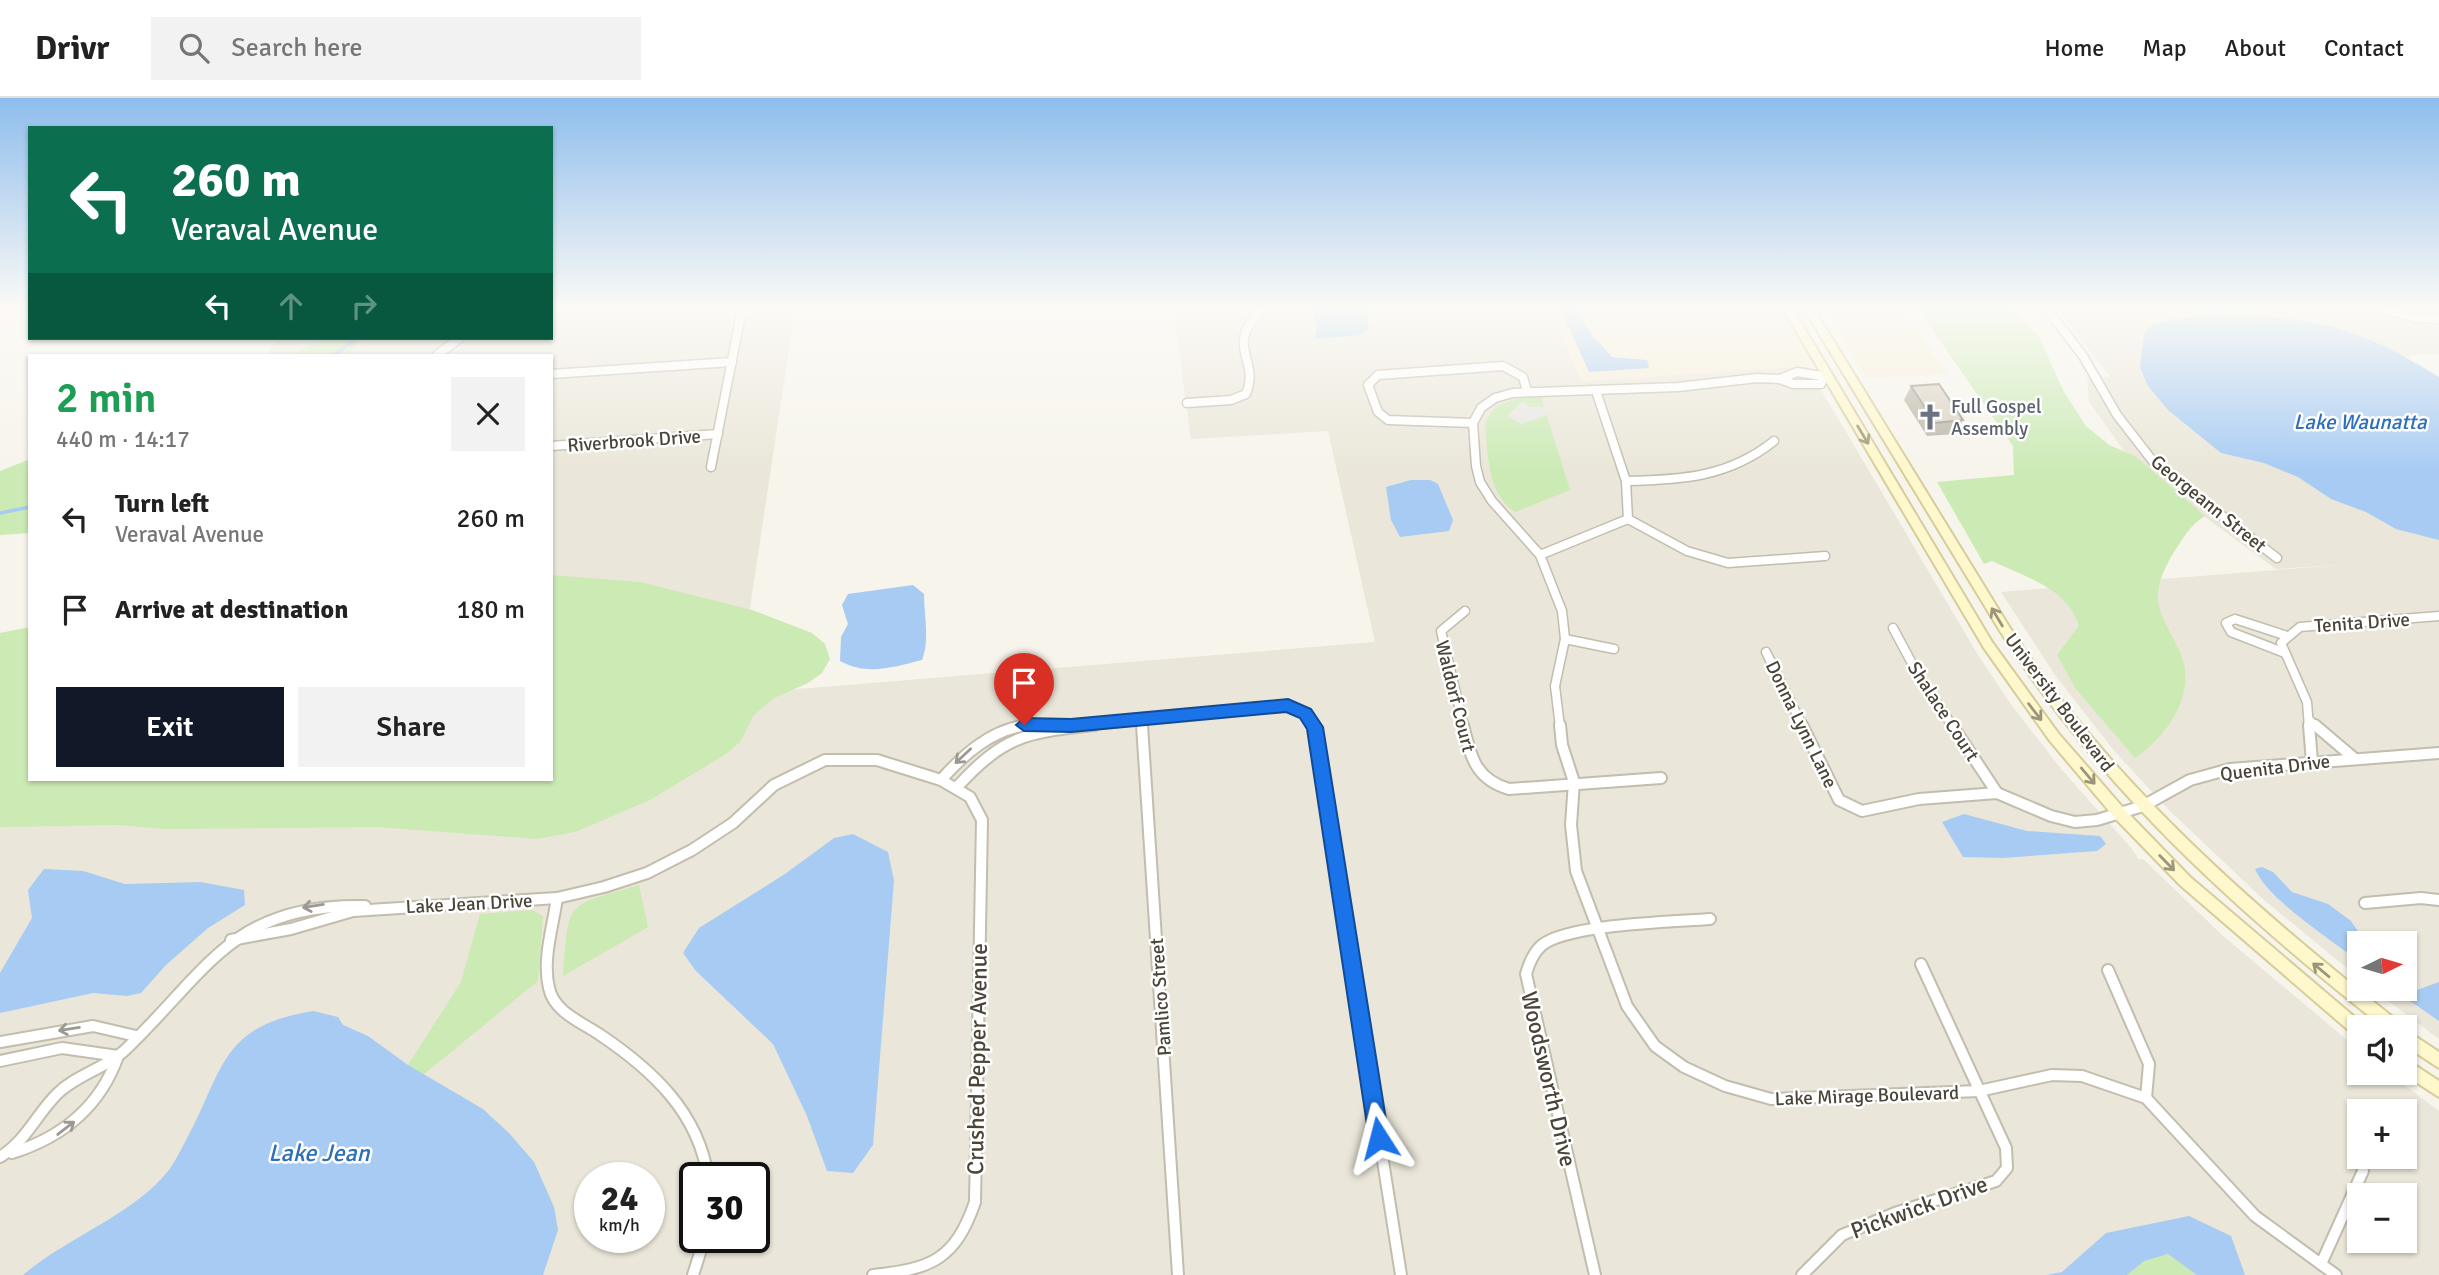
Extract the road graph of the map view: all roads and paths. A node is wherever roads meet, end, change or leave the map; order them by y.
1 (703, 364) edge
2 (732, 364) edge
3 (1246, 364) edge
4 (1819, 364) edge
5 (1844, 364) edge
6 (2088, 364) edge
7 (553, 374) edge
8 (1826, 377) junction
9 (1780, 379) junction
10 (1527, 391) junction
11 (1596, 391) junction
12 (1187, 403) dead end
13 (1473, 424) junction
14 (718, 434) junction
15 (1774, 441) dead end
16 (553, 446) edge
17 (711, 467) dead end
18 (1626, 481) junction
19 (1628, 519) junction
20 (1540, 555) junction
21 (1825, 556) dead end
22 (2277, 558) dead end
23 (1465, 611) dead end
24 (2439, 617) edge
25 (1893, 628) dead end
26 (2287, 636) junction
27 (1565, 639) junction
28 (1614, 649) dead end
29 (1766, 652) dead end
30 (2286, 653) junction
31 (1142, 719) junction
32 (2309, 720) junction
33 (1071, 725) junction
34 (2439, 753) edge
35 (2356, 759) junction
36 (2312, 762) junction
37 (1661, 778) dead end
38 (941, 780) junction
39 (1574, 782) junction
40 (957, 787) junction
41 (1997, 793) junction
42 (2143, 806) junction
43 (2120, 814) junction
44 (557, 898) junction
45 (2439, 900) edge
46 (2365, 903) dead end
47 (381, 907) junction
48 (1710, 919) dead end
49 (1598, 931) junction
50 (231, 940) junction
51 (1921, 964) dead end
52 (2108, 970) dead end
53 (2379, 1015) edge
54 (2347, 1020) edge
55 (136, 1036) junction
56 (0, 1041) edge
57 (2417, 1045) edge
58 (118, 1056) junction
59 (0, 1061) edge
60 (2439, 1061) edge
61 (2417, 1074) edge
62 (2439, 1090) edge
63 (1979, 1091) junction
64 (2146, 1098) junction
65 (2, 1156) edge
66 (704, 1162) edge
67 (2363, 1171) dead end
68 (700, 1253) edge
69 (2321, 1264) junction
70 (693, 1275) edge
71 (873, 1275) edge
72 (1178, 1275) edge
73 (1401, 1275) edge
74 (1595, 1275) edge
75 (1802, 1275) edge
76 (2336, 1275) edge

1 - 7 street
2 - 14 street
3 - 12 street
4 - 8 main road, University Boulevard
42 -> 5 main road, University Boulevard
6 - 22 street, Georgeann Street
8 - 9 street
8 - 9 street
8 -> 43 main road, University Boulevard
9 - 11 street
10 - 11 street
10 - 13 street
10 - 13 street
11 - 18 street
13 - 20 street, Lake Mirage Boulevard
14 - 16 street, Riverbrook Drive
14 - 17 street
15 - 18 street
18 - 19 street
19 - 20 street
19 - 21 street
20 - 27 street, Lake Mirage Boulevard
23 - 39 street, Waldorf Court
24 - 26 street, Tenita Drive
25 - 41 street, Shalace Court
26 - 30 street, Tenita Drive
26 - 30 street, Tenita Drive
27 - 28 street
27 - 39 street, Lake Mirage Boulevard
29 - 41 street, Donna Lynn Lane
30 - 32 street, Tenita Drive
31 - 33 street
31 - 72 street, Pamlico Street
31 - 73 street
32 - 35 street
32 - 36 street, Tenita Drive
33 -> 38 street
33 - 40 street
34 - 35 street, Quenita Drive
35 - 36 street, Quenita Drive
36 - 42 street, Quenita Drive
37 - 39 street
38 - 40 street, Lake Jean Drive
38 - 44 street, Lake Jean Drive
39 - 49 street, Lake Mirage Boulevard
40 - 71 street, Crushed Pepper Avenue
41 - 43 street, Donna Lynn Lane
42 - 43 street, Quenita Drive
53 -> 42 main road, University Boulevard
43 -> 54 main road, University Boulevard
44 - 47 street, Lake Jean Drive
44 - 66 street, Lake Jean Drive
45 - 46 street
47 - 50 street, Lake Jean Drive
47 -> 50 street, Lake Jean Drive
48 - 49 street, Woodsworth Drive
49 - 63 street, Lake Mirage Boulevard
49 - 74 street, Woodsworth Drive
50 - 55 street, Lake Jean Drive
51 - 63 street, Pickwick Drive
52 - 64 street
55 -> 56 street
55 - 58 street, Lake Jean Drive
57 - 60 main road
58 - 59 street
58 - 65 street, Lake Jean Drive
65 -> 58 street, Lake Jean Drive
61 - 62 main road
63 - 64 street, Lake Mirage Boulevard
63 - 75 street, Pickwick Drive
64 - 69 street, Lake Mirage Boulevard
67 - 69 street
68 - 70 street
69 - 76 street, Lake Mirage Boulevard

